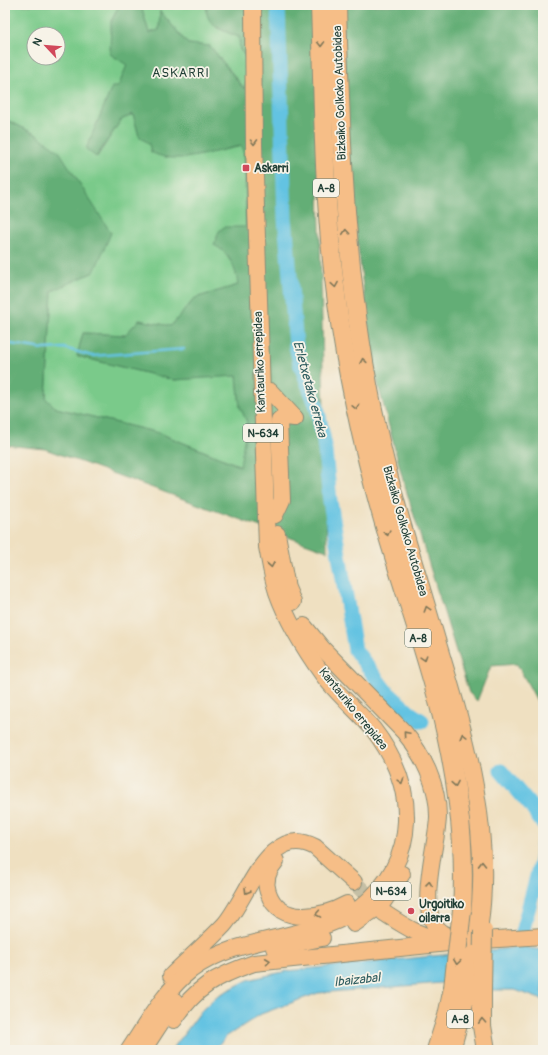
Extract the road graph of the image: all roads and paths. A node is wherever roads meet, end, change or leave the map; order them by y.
1 (253, 5) edge
2 (263, 5) edge
3 (320, 5) edge
4 (337, 5) edge
5 (270, 391) junction
6 (275, 515) junction
7 (304, 626) junction
8 (406, 819) junction
9 (327, 857) junction
10 (354, 882) tunnel mouth
11 (476, 934) junction
12 (540, 936) edge
13 (415, 946) junction
14 (468, 989) junction
15 (447, 1016) junction
16 (124, 1050) edge
17 (129, 1050) edge
18 (143, 1050) edge
19 (154, 1050) edge
20 (428, 1050) edge
21 (436, 1050) edge
22 (451, 1050) edge
23 (486, 1050) edge

1 -> 8 highway, Kantauriko errepidea / N-634
2 - 5 highway, Kantauriko errepidea / N-634
3 -> 14 highway, Bizkaiko Golkoko Autobidea / A-8, bridge
11 -> 4 highway, Bizkaiko Golkoko Autobidea / A-8
5 - 6 highway, Kantauriko errepidea / N-634
5 - 6 highway, N-634
6 - 7 highway, Kantauriko errepidea / N-634
11 -> 7 highway
7 - 18 highway, Kantauriko errepidea / N-634
8 -> 9 highway
8 - 17 highway, Kantauriko errepidea / N-634
9 - 10 highway
9 -> 16 highway
11 - 12 highway
11 - 13 highway
11 - 13 highway
11 - 14 highway, Bizkaiko Golkoko Autobidea, bridge
19 -> 13 highway
14 - 15 highway, Bizkaiko Golkoko Autobidea / A-8
14 - 22 highway, Bizkaiko Golkoko Autobidea / A-8
23 -> 14 highway
15 - 20 highway
15 - 21 highway, Bizkaiko Golkoko Autobidea / A-8

